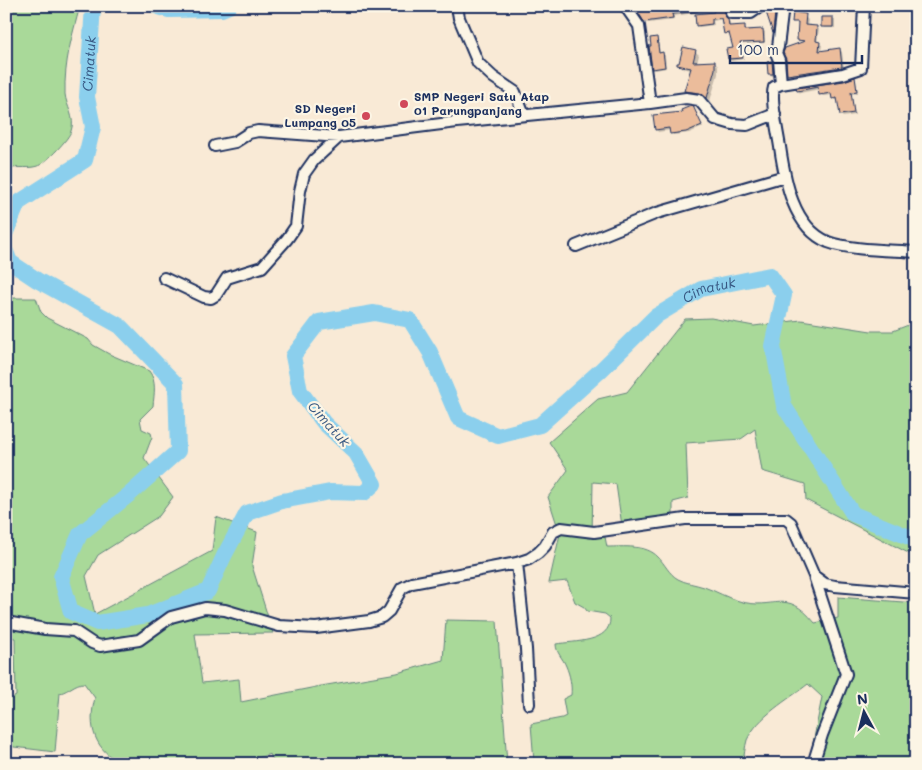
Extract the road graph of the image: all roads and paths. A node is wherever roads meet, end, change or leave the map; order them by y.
1 (457, 6) edge
2 (625, 6) edge
3 (761, 6) edge
4 (783, 6) edge
5 (864, 6) edge
6 (732, 13) dead end
7 (781, 84) junction
8 (650, 103) junction
9 (775, 114) junction
10 (524, 116) junction
11 (339, 137) junction
12 (215, 146) dead end
13 (784, 176) junction
14 (576, 246) dead end
15 (916, 252) edge
16 (164, 278) dead end
17 (517, 563) junction
18 (814, 576) junction
19 (916, 593) edge
20 (6, 622) edge
21 (529, 704) dead end
22 (814, 764) edge

1 - 10 street
2 - 8 street
3 - 6 street
4 - 7 street
5 - 7 street
7 - 9 street
8 - 9 street
8 - 10 street
9 - 13 street
10 - 11 street
11 - 12 street
11 - 16 street
13 - 14 street
13 - 15 street
17 - 18 street
17 - 20 street
17 - 21 street
18 - 19 street
18 - 22 street

